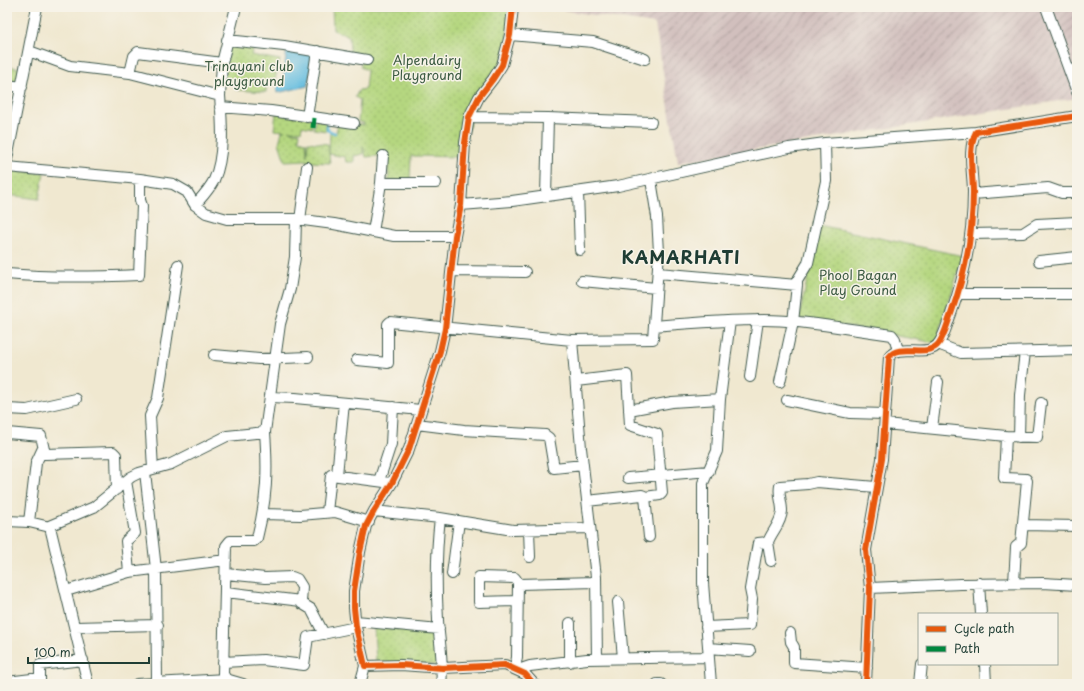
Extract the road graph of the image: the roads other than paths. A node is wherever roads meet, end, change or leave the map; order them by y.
1 (37, 7) edge
2 (236, 7) edge
3 (513, 7) edge
4 (1046, 7) edge
5 (510, 35) junction
6 (227, 40) junction
7 (29, 51) junction
8 (317, 51) junction
9 (645, 59) dead end
10 (367, 60) dead end
11 (222, 63) junction
12 (130, 73) junction
13 (7, 85) edge
14 (22, 87) junction
15 (1077, 92) edge
16 (220, 96) junction
17 (220, 107) junction
18 (1077, 116) edge
19 (307, 117) junction
20 (469, 117) junction
21 (548, 118) junction
22 (651, 122) dead end
23 (354, 123) dead end
24 (976, 132) junction
25 (825, 143) junction
26 (383, 156) dead end
27 (7, 159) edge
28 (7, 167) edge
29 (307, 167) dead end
30 (140, 179) junction
31 (651, 180) junction
32 (381, 183) junction
33 (436, 183) dead end
34 (578, 192) junction
35 (1077, 193) edge
36 (973, 194) junction
37 (546, 196) junction
38 (195, 205) junction
39 (461, 205) junction
40 (298, 220) junction
41 (1077, 222) edge
42 (373, 232) junction
43 (971, 234) junction
44 (455, 236) junction
45 (580, 250) dead end
46 (1077, 257) edge
47 (1039, 261) dead end
48 (178, 265) dead end
49 (452, 271) junction
50 (525, 272) dead end
51 (658, 273) junction
52 (7, 274) edge
53 (582, 282) dead end
54 (797, 285) junction
55 (656, 288) junction
56 (958, 294) junction
57 (1077, 294) edge
58 (758, 320) junction
59 (730, 321) junction
60 (792, 322) junction
61 (654, 326) junction
62 (445, 329) junction
63 (572, 340) junction
64 (938, 344) junction
65 (1077, 350) edge
66 (898, 351) junction
67 (1025, 352) junction
68 (214, 355) dead end
69 (308, 357) dead end
70 (274, 359) junction
71 (357, 360) dead end
72 (750, 377) dead end
73 (576, 381) junction
74 (780, 382) dead end
75 (938, 382) dead end
76 (270, 397) junction
77 (76, 399) dead end
78 (720, 399) junction
79 (787, 400) dead end
80 (344, 403) junction
81 (1041, 403) dead end
82 (393, 407) junction
83 (7, 409) edge
84 (421, 410) junction
85 (629, 410) junction
86 (885, 419) junction
87 (417, 424) junction
88 (932, 428) junction
89 (265, 432) junction
90 (7, 433) edge
91 (1006, 436) junction
92 (1019, 437) junction
93 (44, 448) junction
94 (583, 465) junction
95 (149, 470) junction
96 (709, 471) junction
97 (337, 475) junction
98 (660, 475) junction
99 (628, 478) dead end
100 (379, 480) junction
101 (126, 481) junction
102 (392, 483) junction
103 (876, 487) junction
104 (117, 489) junction
105 (646, 497) junction
106 (587, 501) junction
107 (374, 511) junction
108 (327, 512) junction
109 (263, 514) junction
110 (440, 518) junction
111 (7, 521) edge
112 (459, 521) junction
113 (29, 522) junction
114 (369, 522) junction
115 (1023, 524) junction
116 (49, 526) junction
117 (1077, 526) edge
118 (590, 528) junction
119 (529, 530) junction
120 (649, 537) dead end
121 (768, 542) junction
122 (530, 557) dead end
123 (226, 560) junction
124 (771, 561) dead end
125 (156, 569) junction
126 (129, 572) junction
127 (226, 574) junction
128 (452, 574) dead end
129 (596, 582) junction
130 (979, 583) junction
131 (1014, 583) junction
132 (518, 584) junction
133 (1077, 585) edge
134 (870, 588) junction
135 (66, 591) junction
136 (226, 592) junction
137 (300, 601) junction
138 (517, 601) junction
139 (618, 602) dead end
140 (981, 613) edge
141 (570, 623) dead end
142 (356, 624) junction
143 (158, 625) junction
144 (75, 627) junction
145 (706, 628) junction
146 (438, 629) junction
147 (790, 632) dead end
148 (324, 634) junction
149 (750, 651) dead end
150 (708, 653) junction
151 (597, 658) junction
152 (623, 658) junction
153 (83, 660) junction
154 (223, 662) junction
155 (570, 662) junction
156 (922, 665) edge
157 (985, 665) edge
158 (365, 666) junction
159 (443, 668) junction
160 (867, 668) junction
161 (516, 669) junction
162 (226, 680) junction
163 (40, 681) edge
164 (7, 682) edge
165 (157, 682) junction
166 (88, 684) edge
167 (137, 684) edge
168 (243, 684) edge
169 (360, 684) edge
170 (441, 684) edge
171 (534, 684) edge
172 (657, 684) edge
173 (661, 684) edge
174 (711, 684) edge
175 (866, 684) edge
176 (920, 684) edge
177 (986, 684) edge

1 - 7 street
2 - 6 street
3 - 5 street
4 - 15 street
5 - 9 street
5 - 20 street
6 - 8 street
6 - 11 street
7 - 12 street
7 - 14 street
8 - 10 street
8 - 19 street
11 - 12 street
11 - 16 street
12 - 16 street
13 - 14 street
14 - 27 street
16 - 17 street
17 - 19 street
17 - 38 street
18 - 24 street
19 - 23 street
20 - 21 street
20 - 39 street
21 - 22 street
21 - 37 street
24 - 25 street
24 - 36 street
25 - 31 street
25 - 54 street
26 - 32 street
28 - 30 street
29 - 40 street
30 - 38 street
30 - 52 street
31 - 34 street
31 - 51 street
32 - 33 street
32 - 42 street
34 - 37 street
34 - 45 street
35 - 36 street
36 - 43 street
37 - 39 street
38 - 40 street
39 - 44 street
40 - 42 street
40 - 70 street
41 - 43 street
42 - 44 street
43 - 56 street
44 - 49 street
46 - 47 street
48 - 95 street
49 - 50 street
49 - 62 street
51 - 54 street
51 - 55 street
53 - 55 street
54 - 60 street
55 - 61 street
56 - 57 street
56 - 64 street
58 - 59 street
58 - 60 street
58 - 72 street
59 - 61 street
59 - 78 street
60 - 66 street
60 - 74 street
61 - 63 street
62 - 63 street
62 - 71 street
62 - 84 street
63 - 73 street
64 - 66 street
64 - 67 street
65 - 67 street
66 - 86 street
67 - 92 street
68 - 70 street
69 - 70 street
70 - 76 street
73 - 85 street
73 - 94 street
75 - 88 street
76 - 80 street
76 - 89 street
77 - 83 street
78 - 85 street
78 - 96 street
79 - 86 street
80 - 82 street
80 - 97 street
81 - 92 street
82 - 84 street
82 - 100 street
84 - 87 street
85 - 98 street
86 - 88 street
86 - 103 street
87 - 94 street
87 - 102 street
88 - 91 street
89 - 95 street
89 - 109 street
90 - 93 street
91 - 92 street
91 - 115 street
93 - 104 street
93 - 113 street
94 - 106 street
95 - 101 street
95 - 125 street
96 - 98 street
96 - 145 street
97 - 100 street
97 - 108 street
98 - 99 street
98 - 105 street
100 - 102 street
101 - 104 street
101 - 126 street
102 - 107 street
103 - 121 street
103 - 134 street
104 - 116 street
105 - 106 street
105 - 120 street
106 - 118 street
107 - 110 street
107 - 114 street
108 - 109 street
108 - 114 street
109 - 123 street
110 - 112 street
110 - 146 street
111 - 113 street
112 - 119 street
112 - 128 street
113 - 116 street
114 - 142 street
115 - 117 street
115 - 131 street
116 - 135 street
118 - 119 street
118 - 129 street
119 - 122 street
121 - 124 street
121 - 145 street
123 - 125 street
123 - 127 street
125 - 126 street
125 - 143 street
126 - 135 street
127 - 136 street
127 - 137 street
129 - 132 street
129 - 151 street
130 - 131 street
130 - 134 street
130 - 140 street
131 - 133 street
132 - 138 street
132 - 138 street
134 - 160 street
135 - 144 street
136 - 137 street
136 - 154 street
137 - 148 street
138 - 161 street
139 - 152 street
141 - 155 street
142 - 146 street
142 - 148 street
142 - 158 street
143 - 144 street
143 - 165 street
144 - 153 street
145 - 150 street
146 - 159 street
147 - 160 street
148 - 154 street
149 - 150 street
150 - 152 street
150 - 174 street
151 - 152 street
151 - 155 street
153 - 163 street
153 - 166 street
154 - 162 street
155 - 161 street
156 - 176 street
157 - 177 street
158 - 159 street
158 - 169 street
159 - 161 street
159 - 170 street
160 - 175 street
161 - 171 street
162 - 165 street
162 - 168 street
163 - 164 street
165 - 167 street
172 - 173 street

